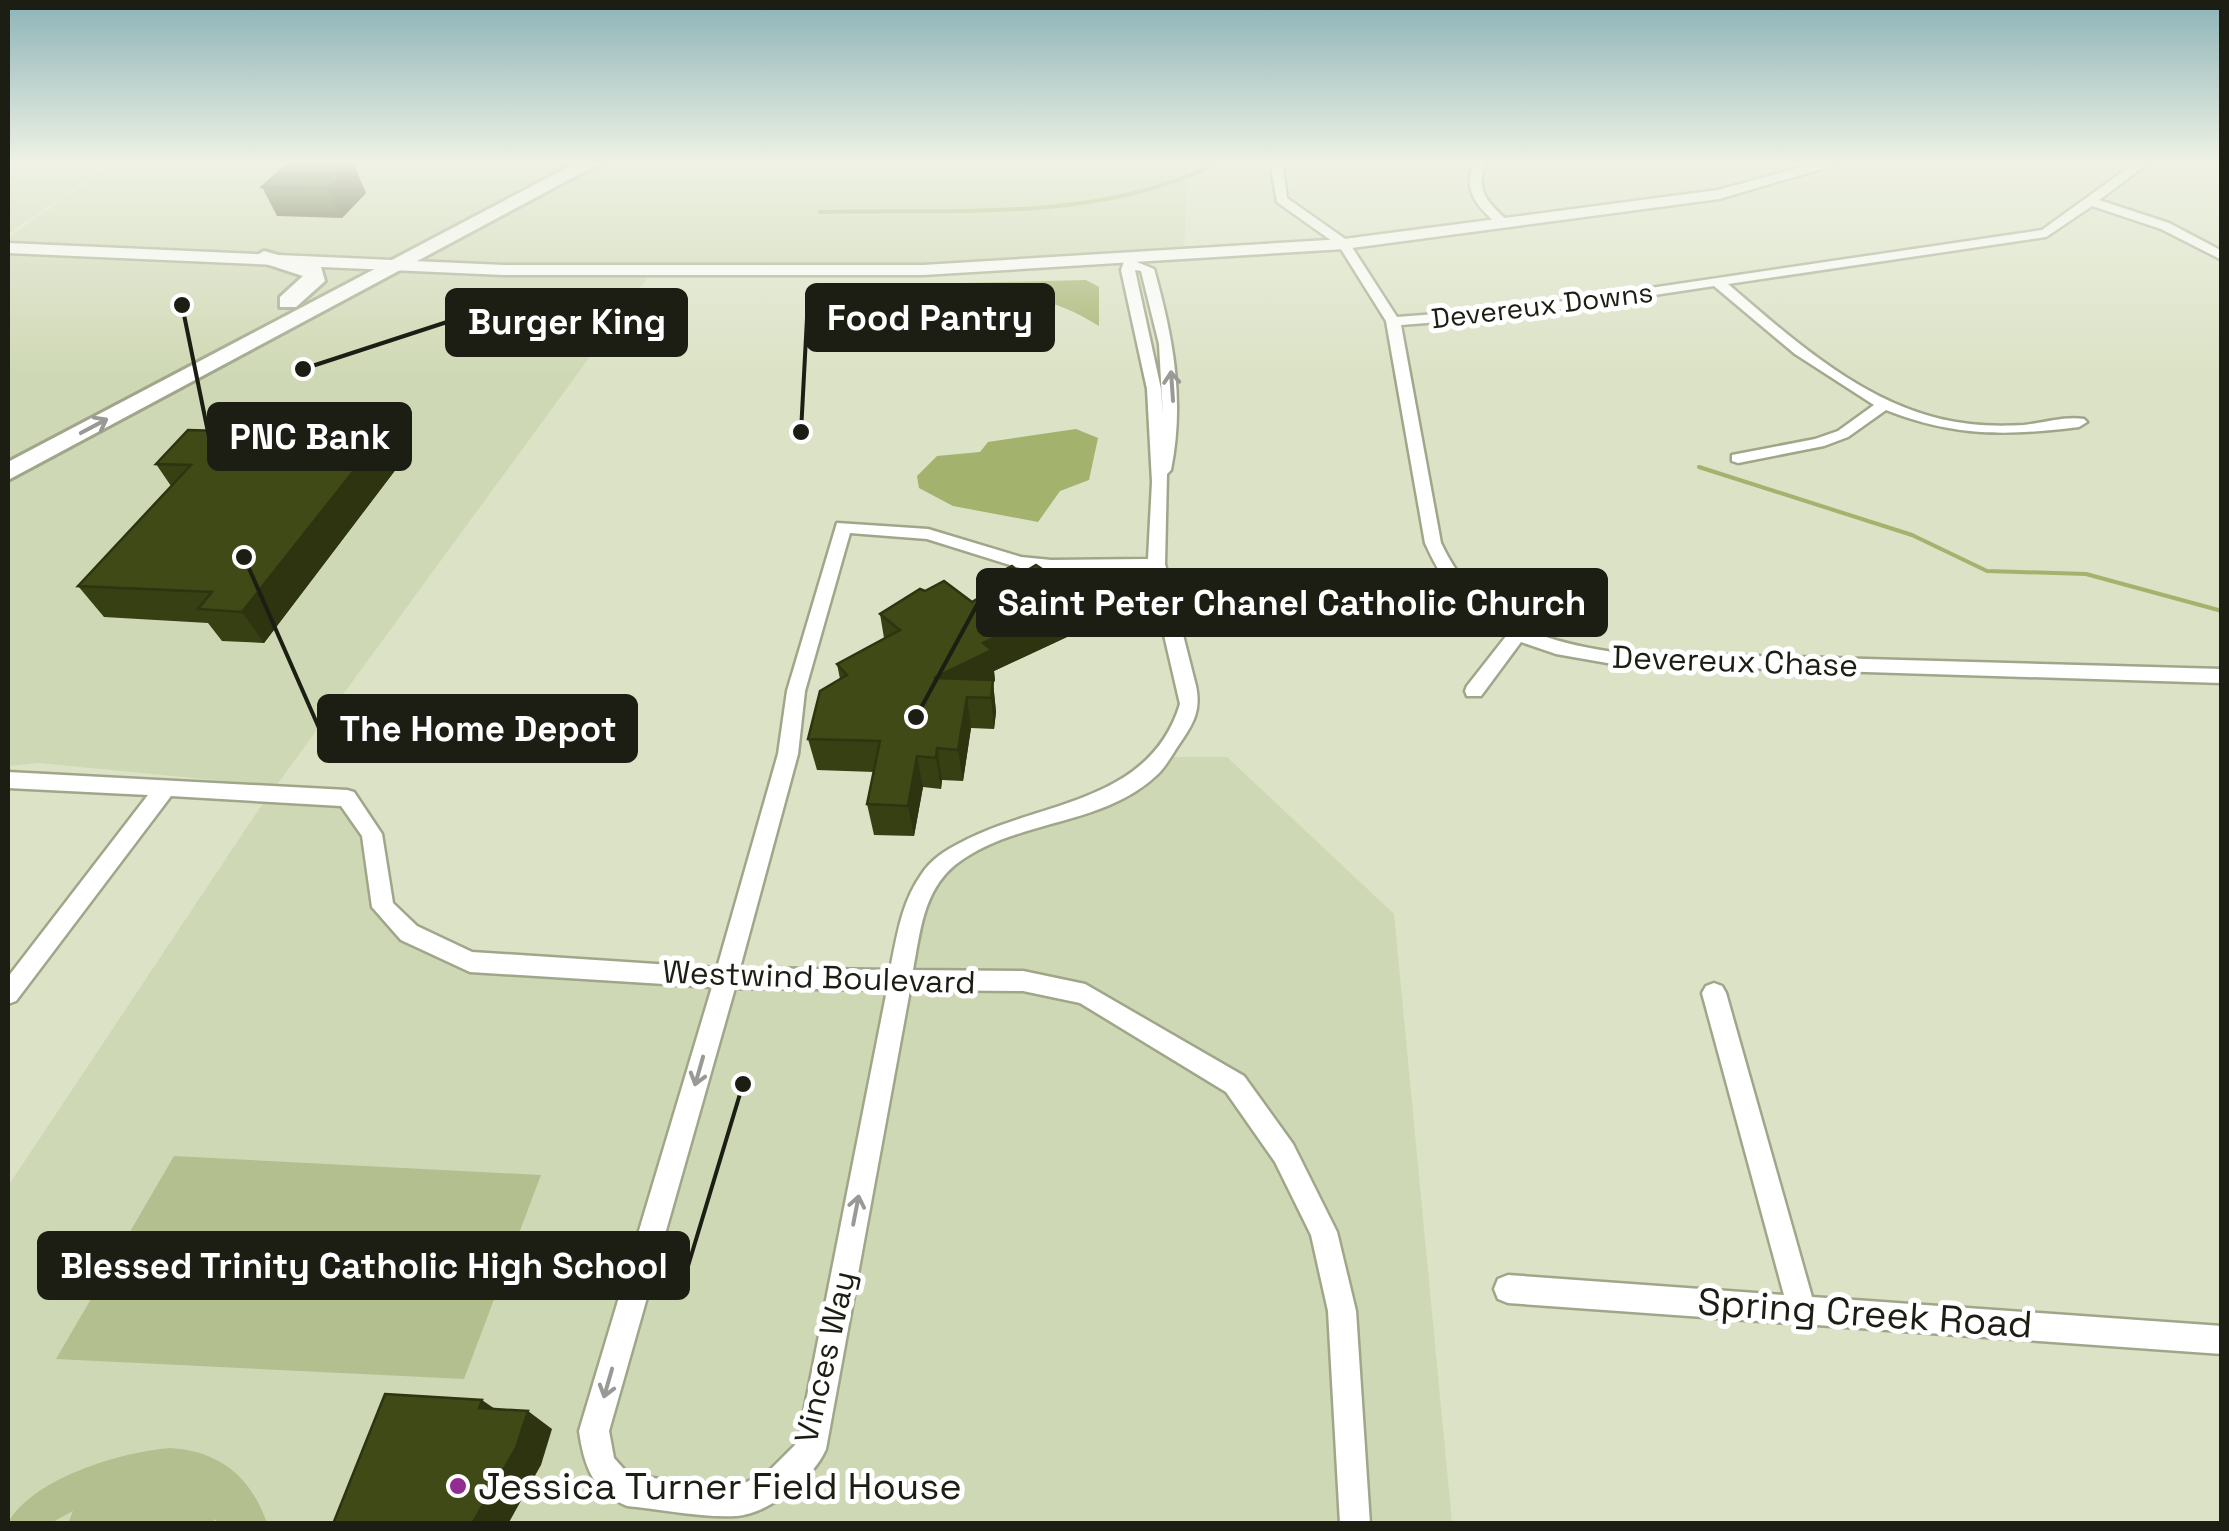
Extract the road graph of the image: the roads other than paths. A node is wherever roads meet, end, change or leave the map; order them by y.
1 (423, 233) edge
2 (459, 233) edge
3 (1329, 233) edge
4 (1428, 233) edge
5 (2043, 233) edge
6 (2179, 233) edge
7 (1344, 244) junction
8 (8, 248) edge
9 (2222, 256) edge
10 (264, 257) junction
11 (366, 262) junction
12 (1132, 262) junction
13 (401, 264) junction
14 (1718, 283) junction
15 (288, 302) junction
16 (1393, 321) junction
17 (1882, 406) junction
18 (2079, 422) dead end
19 (8, 447) edge
20 (1738, 458) dead end
21 (8, 472) edge
22 (1156, 564) junction
23 (1516, 636) junction
24 (2222, 676) edge
25 (1474, 690) dead end
26 (8, 780) edge
27 (164, 790) junction
28 (726, 978) junction
29 (900, 983) junction
30 (1714, 993) dead end
31 (8, 994) edge
32 (1508, 1289) dead end
33 (1801, 1307) junction
34 (2222, 1340) edge
35 (1355, 1524) edge

1 - 11 main road
2 - 13 main road
3 - 7 street
4 - 7 street
5 - 14 street, Devereux Downs
6 - 9 street
7 - 12 street
7 - 16 street, Devereux Chase
8 - 10 street
10 - 11 street
10 - 15 main road
11 - 13 street
11 - 15 main road
12 - 13 street
12 - 22 street, Vinces Way
21 -> 13 main road
14 - 16 street, Devereux Downs
14 - 17 street
15 - 19 main road
16 - 23 street, Devereux Chase
17 - 18 street
17 - 20 street
22 - 28 street, Vinces Way
22 - 29 street, Vinces Way
23 - 24 street, Devereux Chase
23 - 25 street
26 - 27 street, Westwind Boulevard
27 - 28 street, Westwind Boulevard
27 - 31 street
28 - 29 street, Westwind Boulevard
28 -> 29 street, Vinces Way
29 - 35 street, Westwind Boulevard
30 - 33 street
32 - 33 street, Spring Creek Road
33 - 34 street, Spring Creek Road

